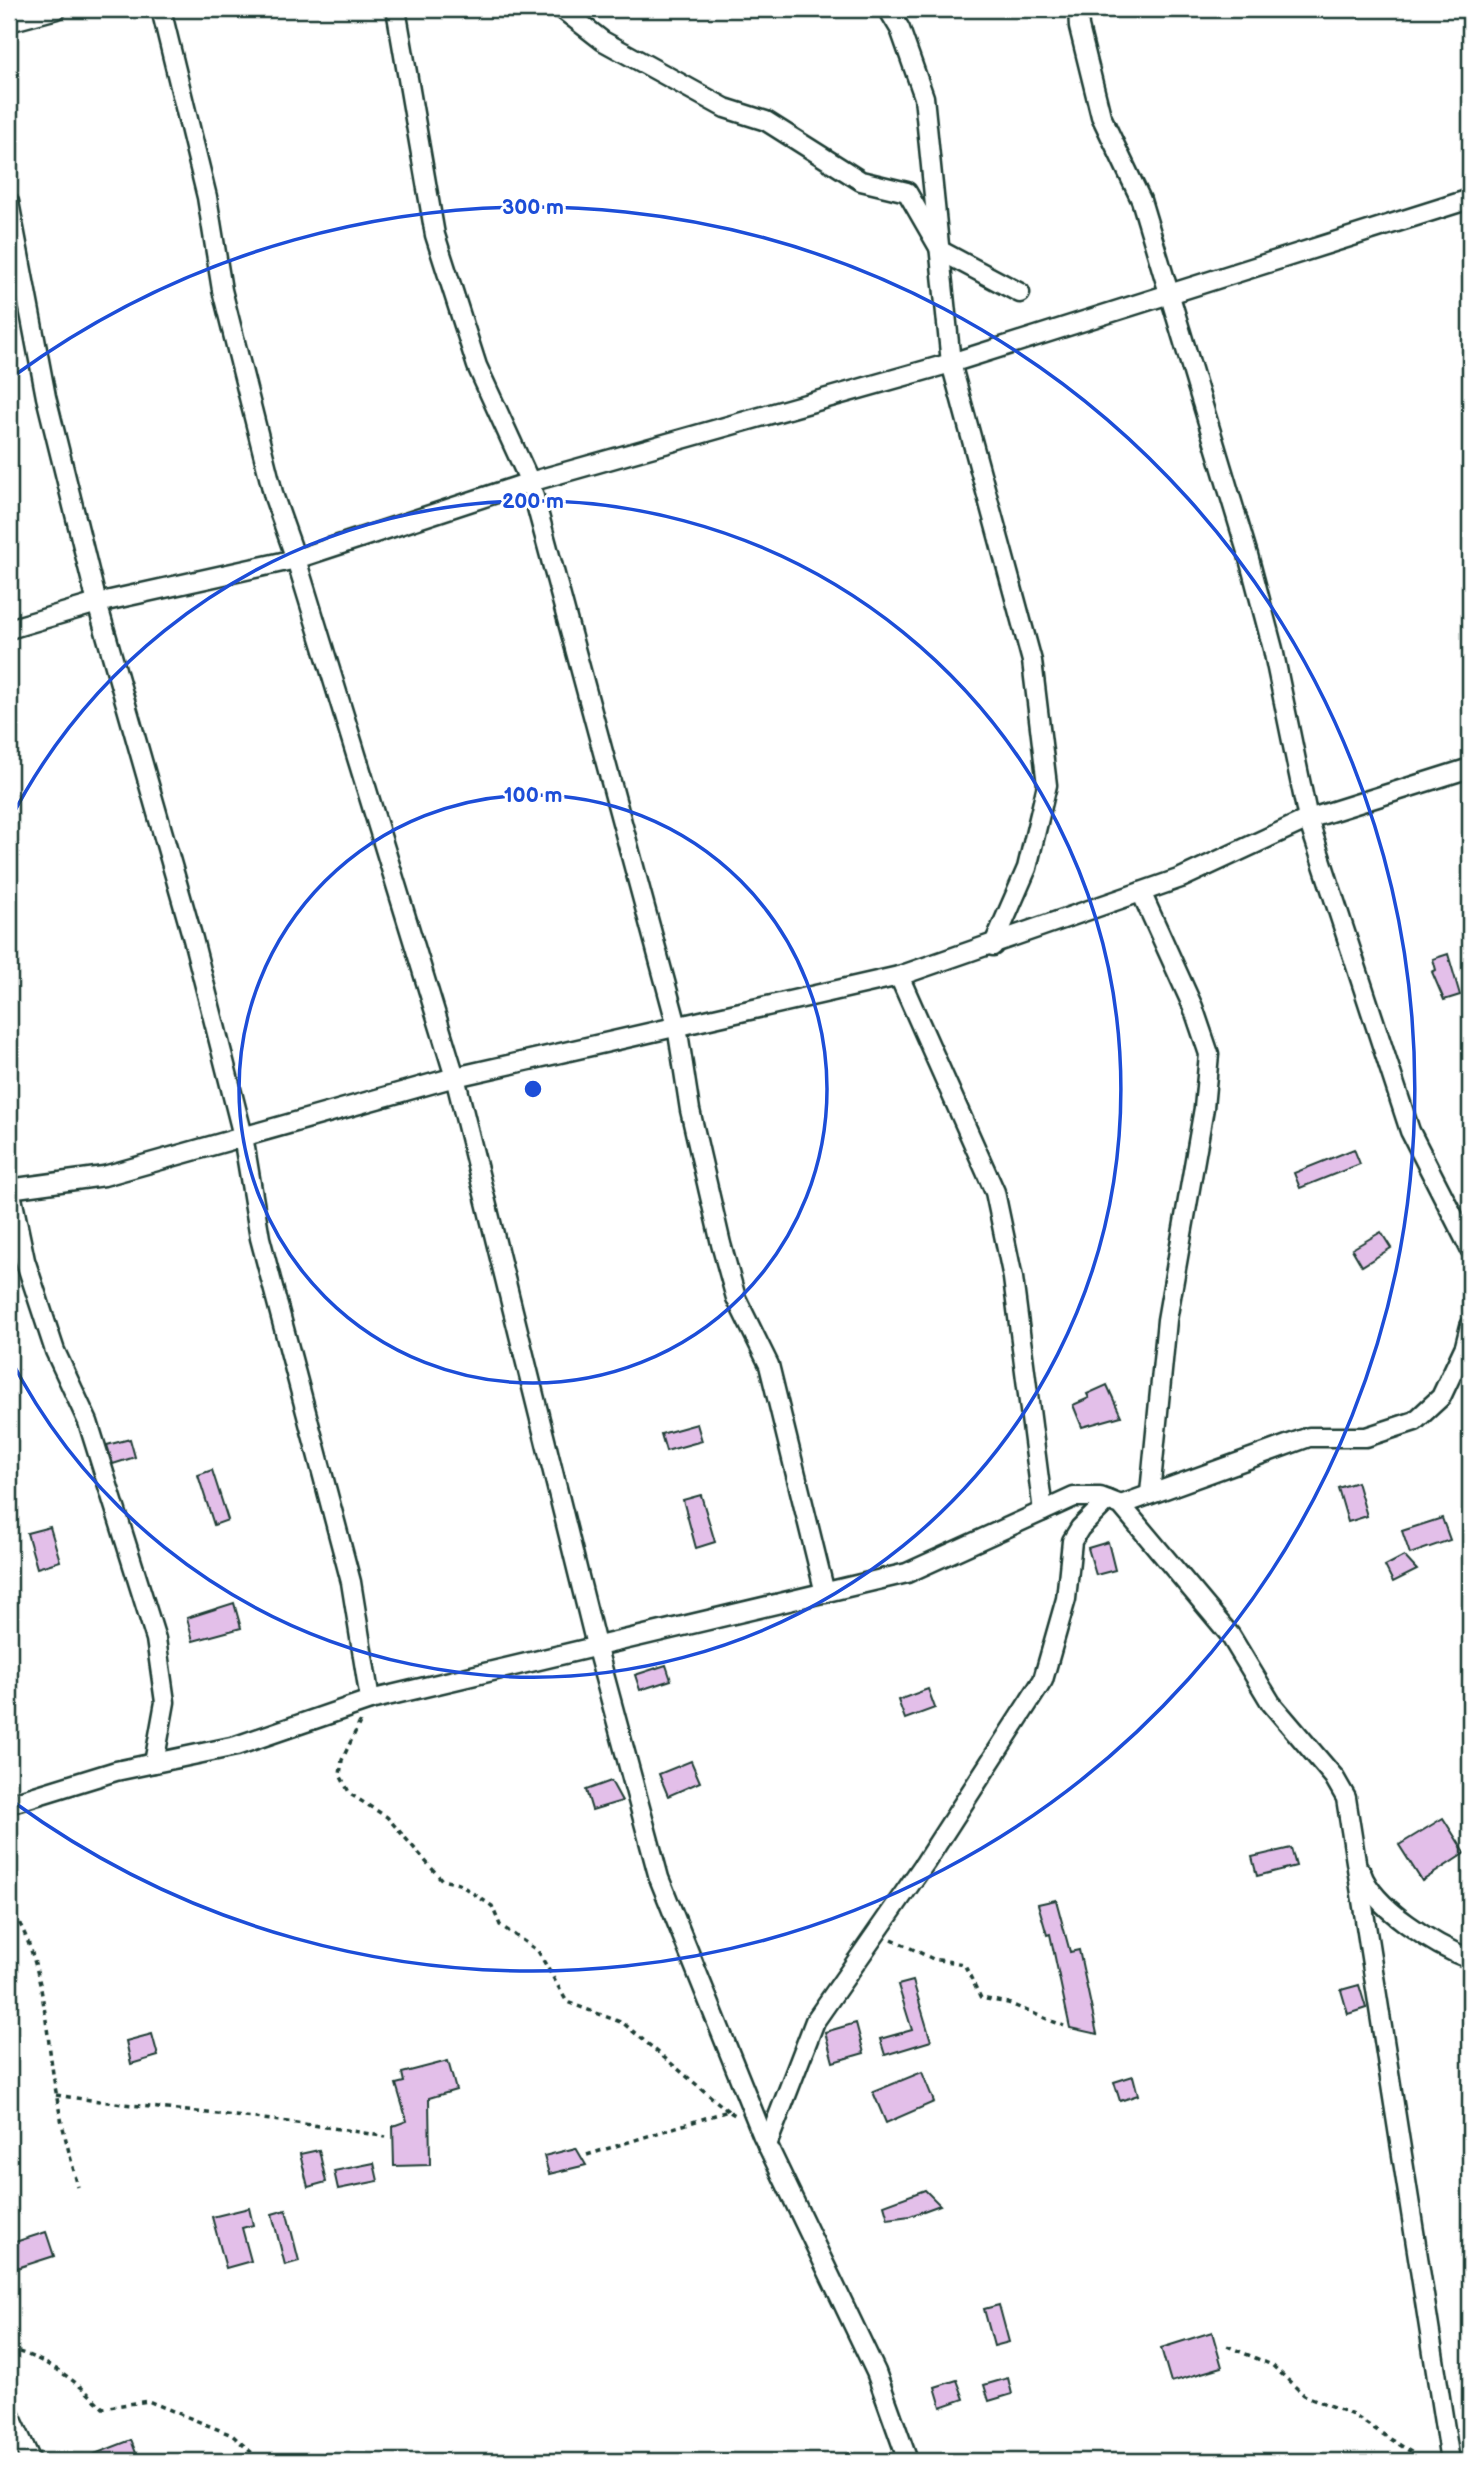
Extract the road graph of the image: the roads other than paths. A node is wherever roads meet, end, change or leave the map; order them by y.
1 (57, 9) edge
2 (161, 9) edge
3 (397, 9) edge
4 (562, 9) edge
5 (888, 9) edge
6 (1078, 9) edge
7 (9, 22) edge
8 (1470, 199) edge
9 (9, 202) edge
10 (941, 251) junction
11 (1020, 293) dead end
12 (1169, 293) junction
13 (951, 363) junction
14 (530, 482) junction
15 (296, 559) junction
16 (97, 603) junction
17 (9, 629) edge
18 (1470, 768) edge
19 (1308, 819) junction
20 (1141, 892) junction
21 (993, 946) junction
22 (899, 976) junction
23 (677, 1026) junction
24 (455, 1077) junction
25 (243, 1136) junction
26 (9, 1189) edge
27 (1470, 1249) edge
28 (1470, 1326) edge
29 (1150, 1493) junction
30 (1115, 1503) junction
31 (1043, 1511) junction
32 (825, 1593) junction
33 (596, 1645) junction
34 (370, 1700) junction
35 (154, 1763) junction
36 (9, 1804) edge
37 (1353, 1849) junction
38 (1470, 1959) edge
39 (767, 2145) junction
40 (9, 2413) edge
41 (31, 2461) edge
42 (908, 2461) edge
43 (1450, 2461) edge

1 - 7 street
2 - 15 street
3 - 14 street
4 - 10 street
5 - 10 street
6 - 12 street
8 - 12 street
9 - 16 street
10 - 11 street
10 - 13 street
12 - 13 street
12 - 19 street
13 - 14 street
13 - 21 street
14 - 15 street
14 - 23 street
15 - 16 street
15 - 24 street
16 - 17 street
16 - 25 street
18 - 19 street
19 - 20 street
19 - 27 street
20 - 21 street
20 - 29 street
21 - 22 street
22 - 23 street
22 - 31 street
23 - 24 street
23 - 32 street
24 - 25 street
24 - 33 street
25 - 26 street
25 - 34 street
26 - 35 street
28 - 29 street
29 - 30 street
30 - 31 street
30 - 37 street
30 - 39 street
31 - 32 street
32 - 33 street
33 - 34 street
33 - 39 street
34 - 35 street
35 - 36 street
37 - 38 street
37 - 43 street
39 - 42 street
40 - 41 street

